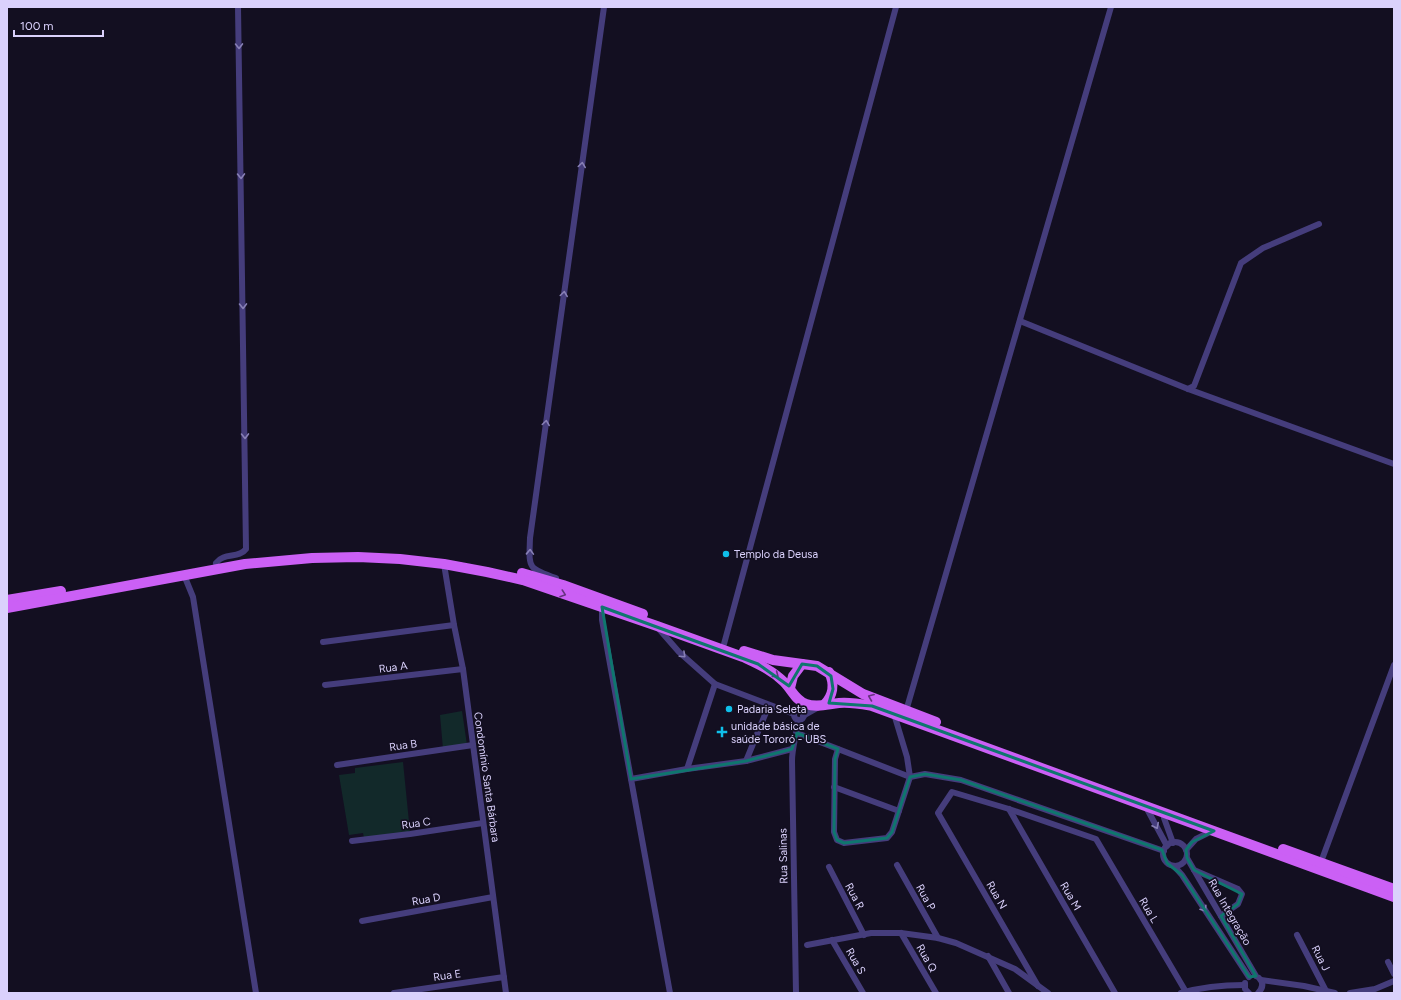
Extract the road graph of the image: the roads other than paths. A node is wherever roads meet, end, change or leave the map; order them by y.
1 (238, 7) edge
2 (604, 7) edge
3 (896, 7) edge
4 (1111, 7) edge
5 (1319, 224) dead end
6 (1020, 321) junction
7 (1188, 389) junction
8 (1394, 464) edge
9 (216, 563) junction
10 (444, 564) junction
11 (184, 575) junction
12 (563, 585) junction
13 (7, 600) edge
14 (602, 607) junction
15 (7, 608) edge
16 (454, 625) junction
17 (657, 626) junction
18 (323, 642) dead end
19 (724, 644) junction
20 (802, 664) junction
21 (1394, 665) edge
22 (463, 669) junction
23 (829, 672) junction
24 (715, 684) junction
25 (326, 685) dead end
26 (792, 692) junction
27 (769, 705) junction
28 (824, 705) junction
29 (906, 711) junction
30 (795, 712) junction
31 (894, 714) junction
32 (803, 716) junction
33 (798, 720) junction
34 (797, 733) junction
35 (473, 745) junction
36 (792, 749) junction
37 (838, 749) junction
38 (746, 761) junction
39 (337, 765) dead end
40 (687, 768) junction
41 (910, 777) junction
42 (632, 779) junction
43 (834, 787) junction
44 (1146, 805) junction
45 (1009, 809) junction
46 (899, 811) junction
47 (1163, 812) junction
48 (483, 823) junction
49 (1214, 831) junction
50 (352, 841) dead end
51 (1173, 843) junction
52 (1165, 849) junction
53 (1186, 850) junction
54 (1187, 858) junction
55 (1321, 862) junction
56 (897, 865) dead end
57 (1174, 866) junction
58 (829, 867) dead end
59 (1194, 870) junction
60 (1394, 889) edge
61 (1206, 892) junction
62 (493, 897) junction
63 (1196, 897) junction
64 (1394, 897) edge
65 (1220, 916) junction
66 (362, 920) dead end
67 (902, 933) junction
68 (864, 934) junction
69 (1297, 935) dead end
70 (938, 938) junction
71 (832, 940) junction
72 (807, 945) dead end
73 (988, 956) junction
74 (1388, 962) dead end
75 (1394, 974) edge
76 (504, 977) junction
77 (1255, 978) junction
78 (1394, 981) edge
79 (1244, 985) junction
80 (1038, 986) junction
81 (1326, 991) junction
82 (1183, 992) edge
83 (256, 993) edge
84 (394, 993) edge
85 (506, 993) edge
86 (670, 993) edge
87 (796, 993) edge
88 (863, 993) edge
89 (936, 993) edge
90 (1009, 993) edge
91 (1048, 993) edge
92 (1116, 993) edge
93 (1249, 993) edge
94 (1258, 993) edge
95 (1335, 993) edge
96 (1350, 993) edge

1 -> 9 street
12 -> 2 street
3 - 19 street
4 - 6 street
5 - 7 street
6 - 7 street
6 - 29 street
7 - 8 street
9 - 12 main road
9 - 13 main road
10 - 11 main road
10 -> 14 main road
10 - 16 street, Condomínio Santa Bárbara
11 - 15 main road
11 - 83 street
12 - 19 main road
14 - 17 main road
14 - 42 street
16 - 18 street
16 - 22 street, Condomínio Santa Bárbara
17 -> 24 street
17 -> 26 main road
19 - 20 main road
20 - 23 main road
20 - 26 main road
21 - 55 street
22 - 25 street, Rua A
22 - 35 street, Condomínio Santa Bárbara
23 - 28 main road
29 -> 23 main road
24 - 27 street
24 - 40 street
26 - 28 main road
26 - 30 street
27 - 30 street
27 - 38 street
28 - 31 main road
28 - 32 street
29 - 55 main road
30 - 32 street
30 - 33 street
31 - 41 street
31 - 44 main road
32 - 33 street
33 - 34 street, Rua Salinas
34 - 36 street, Rua Salinas
34 - 37 street
35 - 39 street, Rua B
35 - 48 street, Condomínio Santa Bárbara
36 - 38 street
36 - 87 street, Rua Salinas
37 - 41 street
37 - 43 street
38 - 40 street
40 - 42 street
41 - 46 street
41 - 52 street
42 - 86 street
43 - 46 street
43 - 46 street
44 - 47 main road
44 -> 52 street
45 - 80 street, Rua N
45 - 82 street, Rua L
45 - 92 street, Rua M
47 - 49 main road
47 - 51 street
48 - 50 street, Rua C
48 - 62 street, Condomínio Santa Bárbara
49 - 53 street
49 - 64 main road
51 - 52 street
51 - 53 street
52 - 57 street
53 - 54 street
54 - 57 street
54 - 59 street, Rua Integração
55 - 60 main road
56 - 70 street, Rua P
57 - 63 street, Rua Integração
58 - 68 street, Rua R
59 - 61 street, Rua Integração
59 - 65 street
61 - 63 street
61 - 65 street, Rua Integração
62 - 66 street, Rua D
62 - 76 street, Condomínio Santa Bárbara
63 -> 77 street, Rua Integração
65 - 77 street, Rua Integração
67 - 68 street
67 - 70 street
67 - 89 street, Rua Q
68 - 71 street
69 - 81 street, Rua J
70 - 73 street
71 - 72 street
71 - 88 street, Rua S
73 - 80 street
73 - 90 street
74 - 75 street
76 - 84 street, Rua E
76 - 85 street, Condomínio Santa Bárbara
77 - 79 street
77 - 81 street
77 - 94 street
78 - 96 street
79 - 82 street
79 - 93 street
80 - 91 street
81 - 95 street

